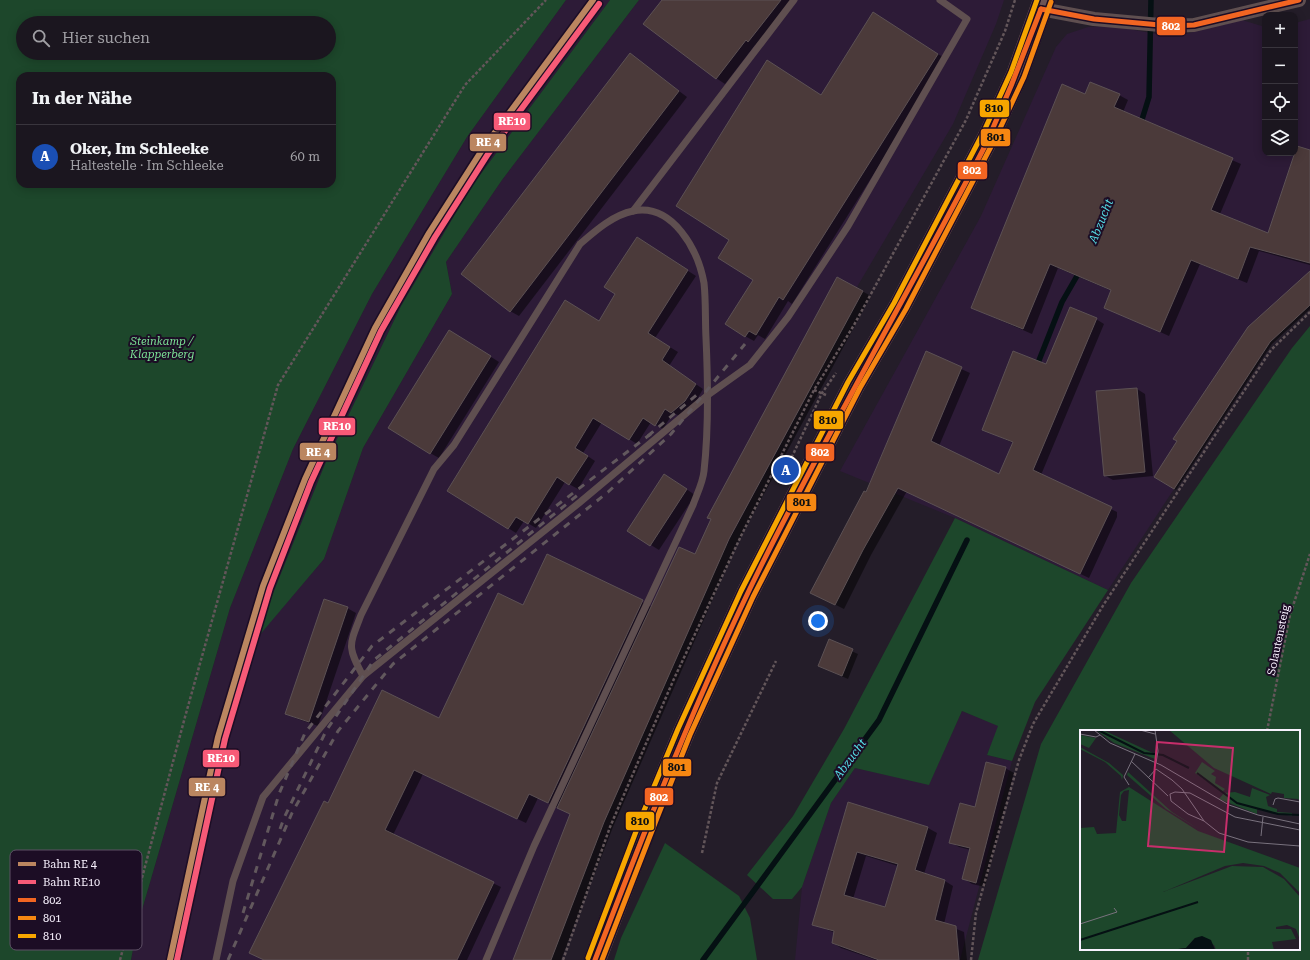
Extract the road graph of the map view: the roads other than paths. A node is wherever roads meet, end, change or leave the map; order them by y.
1 (794, 0) edge
2 (940, 0) edge
3 (1299, 0) edge
4 (1043, 5) edge
5 (633, 211) junction
6 (708, 395) junction
7 (363, 676) junction
8 (216, 960) edge
9 (486, 960) edge
10 (594, 960) edge

1 - 5 lane
2 - 6 lane
3 - 4 street
4 - 10 main road
5 - 6 lane
5 - 7 lane
6 - 7 lane
6 - 9 lane
7 - 8 lane

